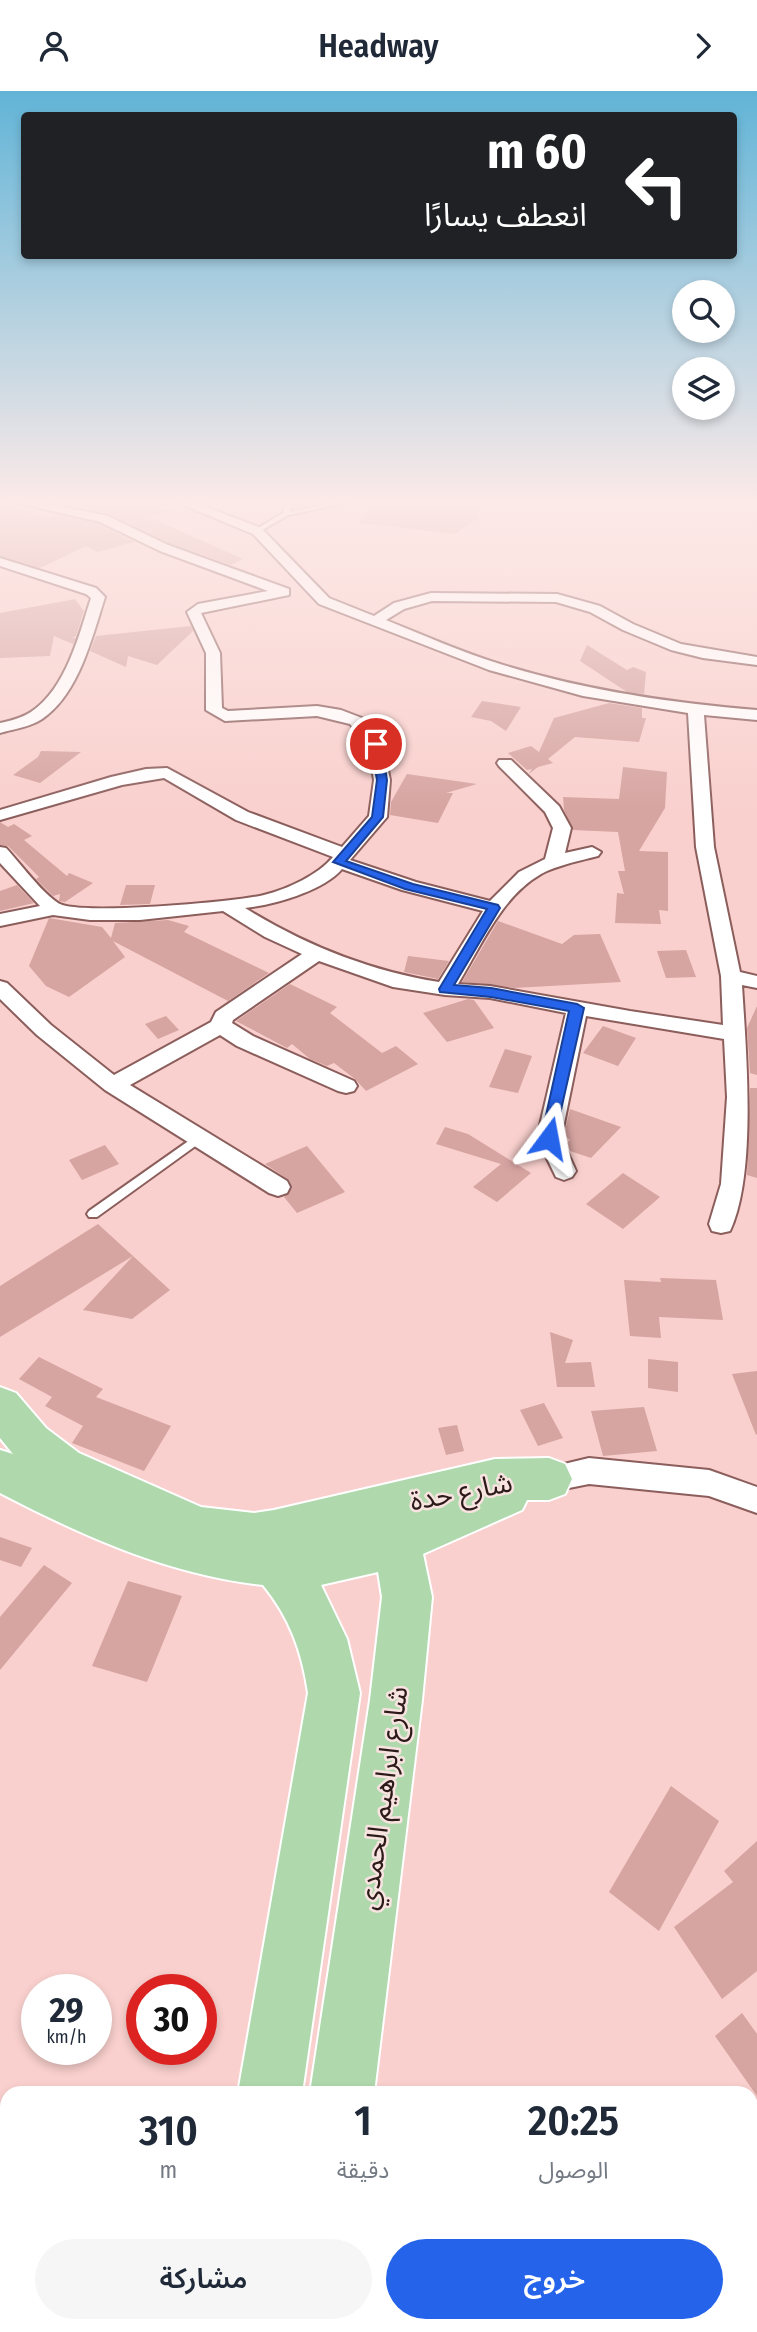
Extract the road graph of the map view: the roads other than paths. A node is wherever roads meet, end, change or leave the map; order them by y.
1 (96, 604) edge
2 (221, 604) edge
3 (331, 604) edge
4 (408, 604) edge
5 (576, 604) edge
6 (376, 621) junction
7 (757, 661) edge
8 (696, 710) junction
9 (757, 715) edge
10 (0, 728) edge
11 (505, 763) dead end
12 (0, 815) edge
13 (0, 852) edge
14 (592, 852) dead end
15 (342, 859) junction
16 (554, 861) junction
17 (227, 905) junction
18 (494, 908) junction
19 (53, 909) junction
20 (0, 921) edge
21 (317, 953) junction
22 (731, 976) junction
23 (757, 982) edge
24 (0, 987) edge
25 (445, 989) junction
26 (577, 1008) junction
27 (221, 1026) junction
28 (733, 1033) junction
29 (113, 1086) junction
30 (346, 1086) dead end
31 (197, 1139) junction
32 (564, 1171) dead end
33 (278, 1187) dead end
34 (93, 1214) dead end
35 (721, 1224) dead end
36 (0, 1406) edge
37 (10, 1458) edge
38 (549, 1479) junction
39 (757, 1500) edge
40 (486, 1503) junction
41 (394, 1523) junction
42 (275, 1563) junction
43 (407, 1597) junction
44 (271, 2086) edge
45 (343, 2086) edge

1 - 10 street
2 - 15 street
3 - 6 street
4 - 6 street
5 - 7 street
6 - 8 street
8 - 9 street
8 - 22 street
11 - 16 street
12 - 15 street
13 - 19 street
14 - 16 street
15 - 17 street
15 - 18 street
16 - 18 street
17 - 19 street
17 - 21 street
18 - 25 street
19 - 20 street
21 - 25 street
21 - 27 street
22 - 23 street
22 - 28 street
24 - 29 street
25 - 26 street
26 - 28 street
26 - 32 street
27 - 29 street
27 - 30 street
28 - 35 street
29 - 31 street
31 - 33 street
31 - 34 lane
36 - 37 main road, شارع حدة
37 - 41 main road, شارع حدة
37 - 42 main road, شارع حدة
38 - 39 street
38 - 40 main road, شارع حدة
38 - 41 main road, شارع حدة
40 - 41 main road, شارع حدة
40 - 43 main road
41 - 42 main road, شارع حدة
41 - 43 main road, شارع ابراهيم الحمدي
42 - 44 main road
43 - 45 main road, شارع ابراهيم الحمدي

